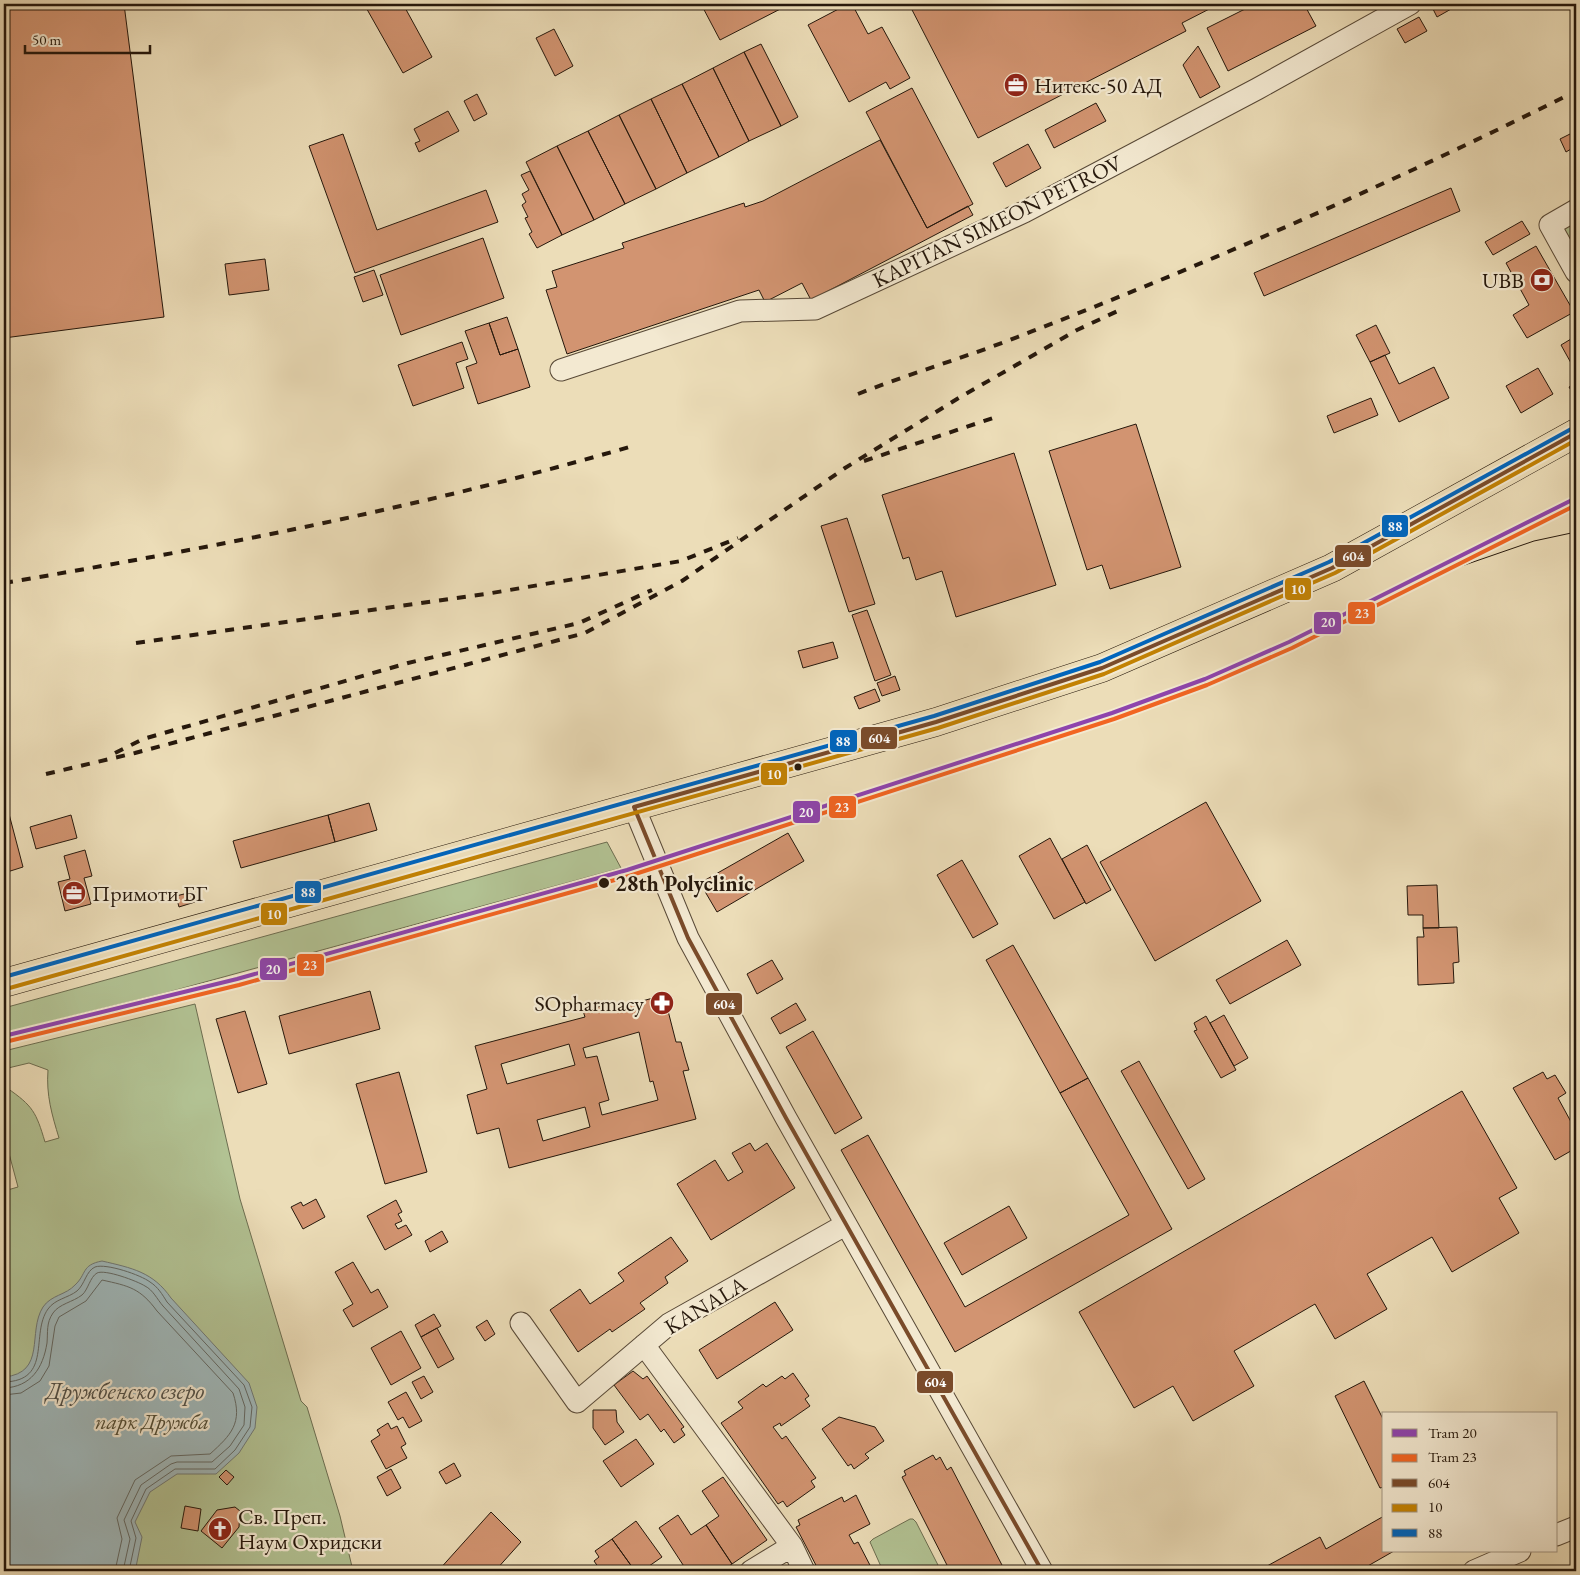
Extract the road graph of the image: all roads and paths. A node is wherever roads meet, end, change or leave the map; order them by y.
1 (1400, 6) edge
2 (1576, 210) edge
3 (1576, 272) edge
4 (561, 370) dead end
5 (1576, 433) edge
6 (634, 807) junction
7 (4, 983) edge
8 (846, 1225) junction
9 (521, 1323) dead end
10 (644, 1345) junction
11 (1576, 1526) edge
12 (1558, 1534) edge
13 (792, 1546) junction
14 (1518, 1552) edge
15 (751, 1571) edge
16 (804, 1571) edge
17 (1042, 1571) edge
18 (1474, 1571) edge

1 - 4 street, KAPITAN SIMEON PETROV
2 - 3 street
5 - 6 main road
6 - 7 main road
6 - 8 street
8 - 10 street, KANALA
8 - 17 street
9 - 10 street, KANALA
10 - 13 street
11 - 12 street
13 - 15 street
13 - 16 street
14 - 18 street

